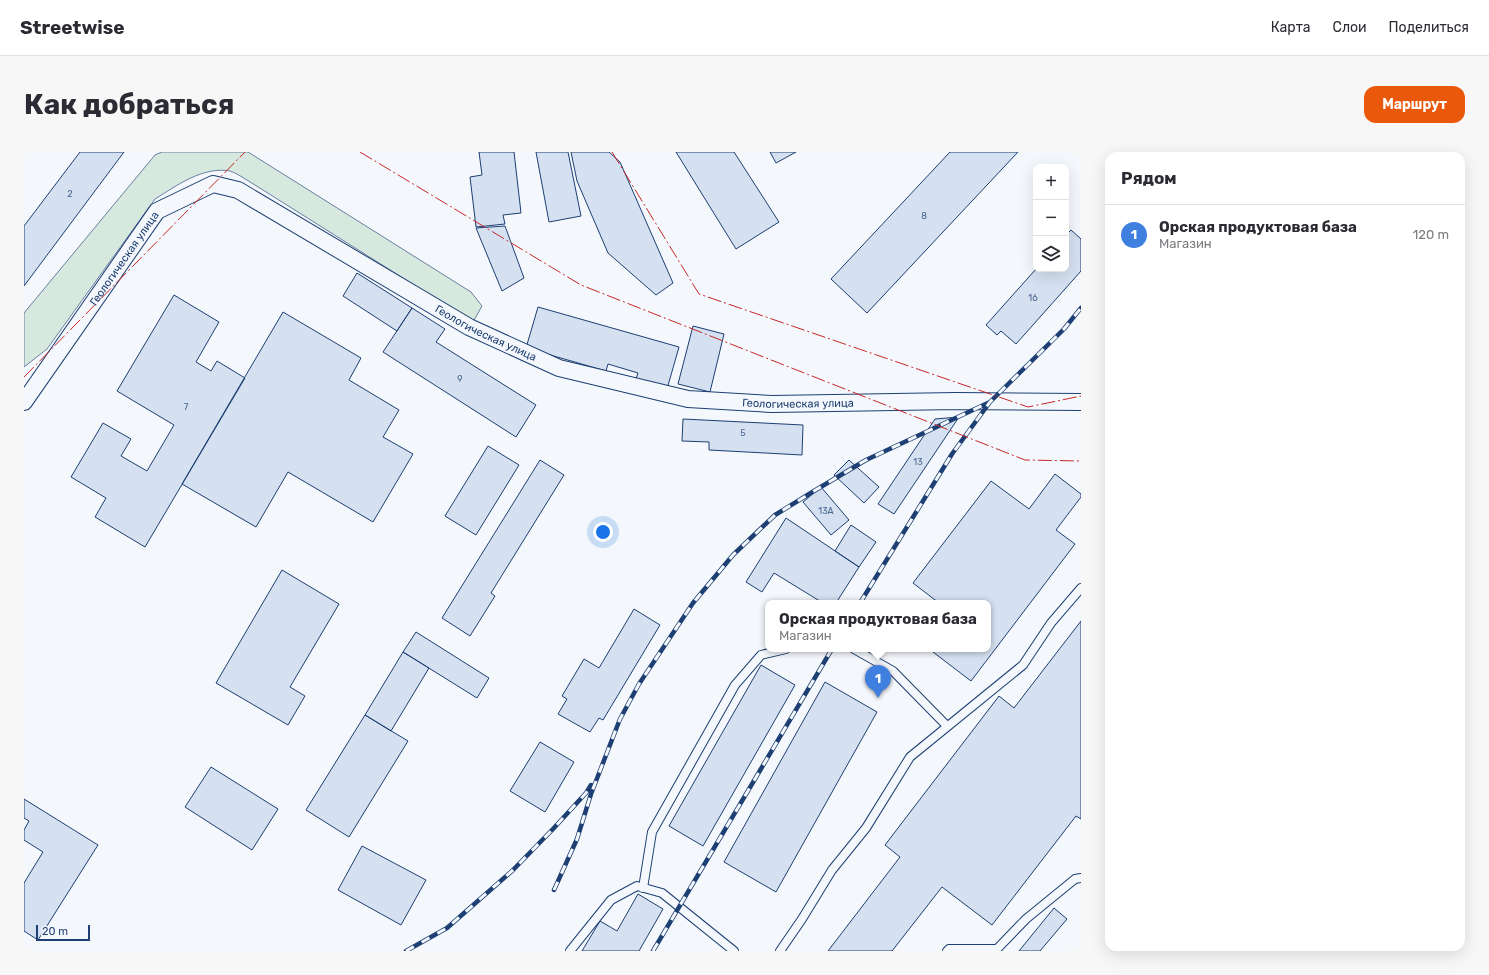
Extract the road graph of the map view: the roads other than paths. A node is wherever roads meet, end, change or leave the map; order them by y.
1 (24, 402) edge
2 (1081, 402) edge
3 (1081, 588) edge
4 (774, 652) edge
5 (859, 652) edge
6 (947, 726) junction
7 (1081, 878) edge
8 (643, 888) junction
9 (998, 950) edge
10 (570, 951) edge
11 (734, 951) edge
12 (780, 951) edge
13 (947, 951) edge

1 - 2 street, Геологическая улица
3 - 6 lane
4 - 8 lane
5 - 6 lane
6 - 12 lane
7 - 9 lane
8 - 10 lane
8 - 11 lane
9 - 13 lane

